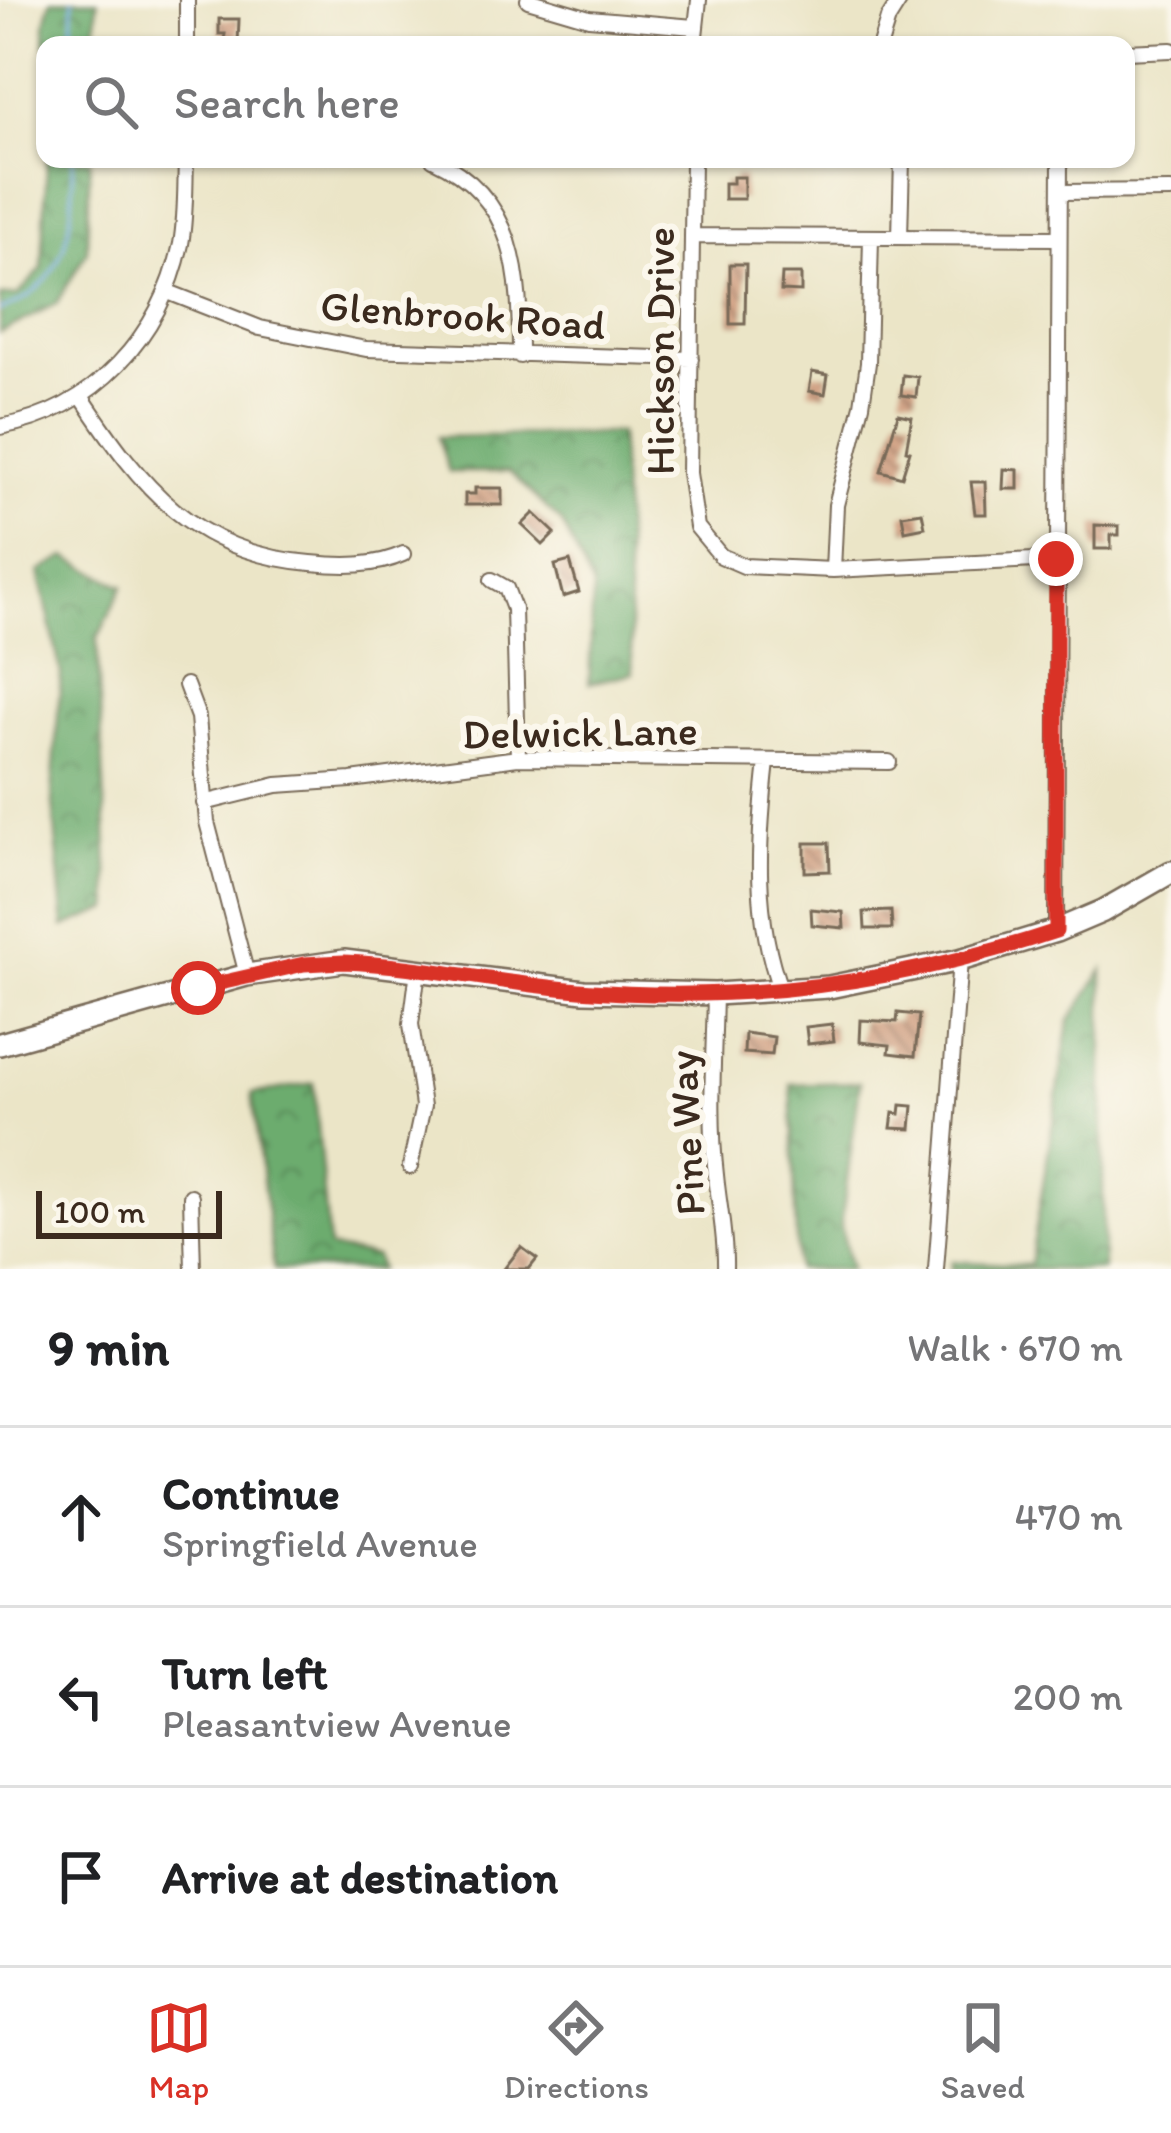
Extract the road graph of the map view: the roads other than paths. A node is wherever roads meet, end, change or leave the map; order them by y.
1 (188, 0) edge
2 (528, 0) edge
3 (699, 0) edge
4 (900, 0) edge
5 (694, 27) junction
6 (187, 36) edge
7 (694, 36) edge
8 (883, 36) edge
9 (1171, 50) edge
10 (1135, 52) edge
11 (186, 168) edge
12 (448, 168) edge
13 (693, 168) edge
14 (902, 168) edge
15 (1060, 168) edge
16 (1171, 191) edge
17 (1060, 192) junction
18 (692, 236) junction
19 (871, 237) junction
20 (901, 237) junction
21 (1058, 238) junction
22 (168, 292) junction
23 (520, 356) junction
24 (691, 359) junction
25 (81, 396) junction
26 (0, 427) edge
27 (403, 554) dead end
28 (1056, 559) junction
29 (832, 570) junction
30 (492, 580) dead end
31 (186, 685) dead end
32 (518, 758) junction
33 (767, 763) junction
34 (889, 763) dead end
35 (204, 802) junction
36 (1171, 872) edge
37 (1056, 931) junction
38 (960, 960) junction
39 (418, 970) junction
40 (248, 975) junction
41 (781, 992) junction
42 (715, 994) junction
43 (0, 1044) edge
44 (410, 1167) dead end
45 (191, 1196) dead end
46 (193, 1269) edge
47 (725, 1269) edge
48 (936, 1269) edge

1 - 6 street
2 - 5 street
3 - 5 street
4 - 8 street
5 - 7 street
9 - 10 street
11 - 22 street
12 - 23 street
13 - 18 street, Hickson Drive
14 - 20 street
15 - 17 street
16 - 17 street
17 - 21 street
18 - 19 street
18 - 24 street, Hickson Drive
19 - 20 street
19 - 29 street
20 - 21 street
21 - 28 street
22 - 23 street, Glenbrook Road
22 - 25 street
23 - 24 street, Glenbrook Road
24 - 29 street, Hickson Drive
25 - 26 street
25 - 27 street
28 - 29 street, Hickson Drive
28 - 37 street
30 - 32 street
31 - 35 street
32 - 33 street, Delwick Lane
32 - 35 street, Delwick Lane
33 - 34 street, Delwick Lane
33 - 41 street
35 - 40 street
36 - 37 main road
37 - 38 main road
38 - 41 main road
38 - 48 street
39 - 40 main road
39 - 42 main road
39 - 44 street
40 - 43 main road
41 - 42 main road
42 - 47 street, Pine Way
45 - 46 street

